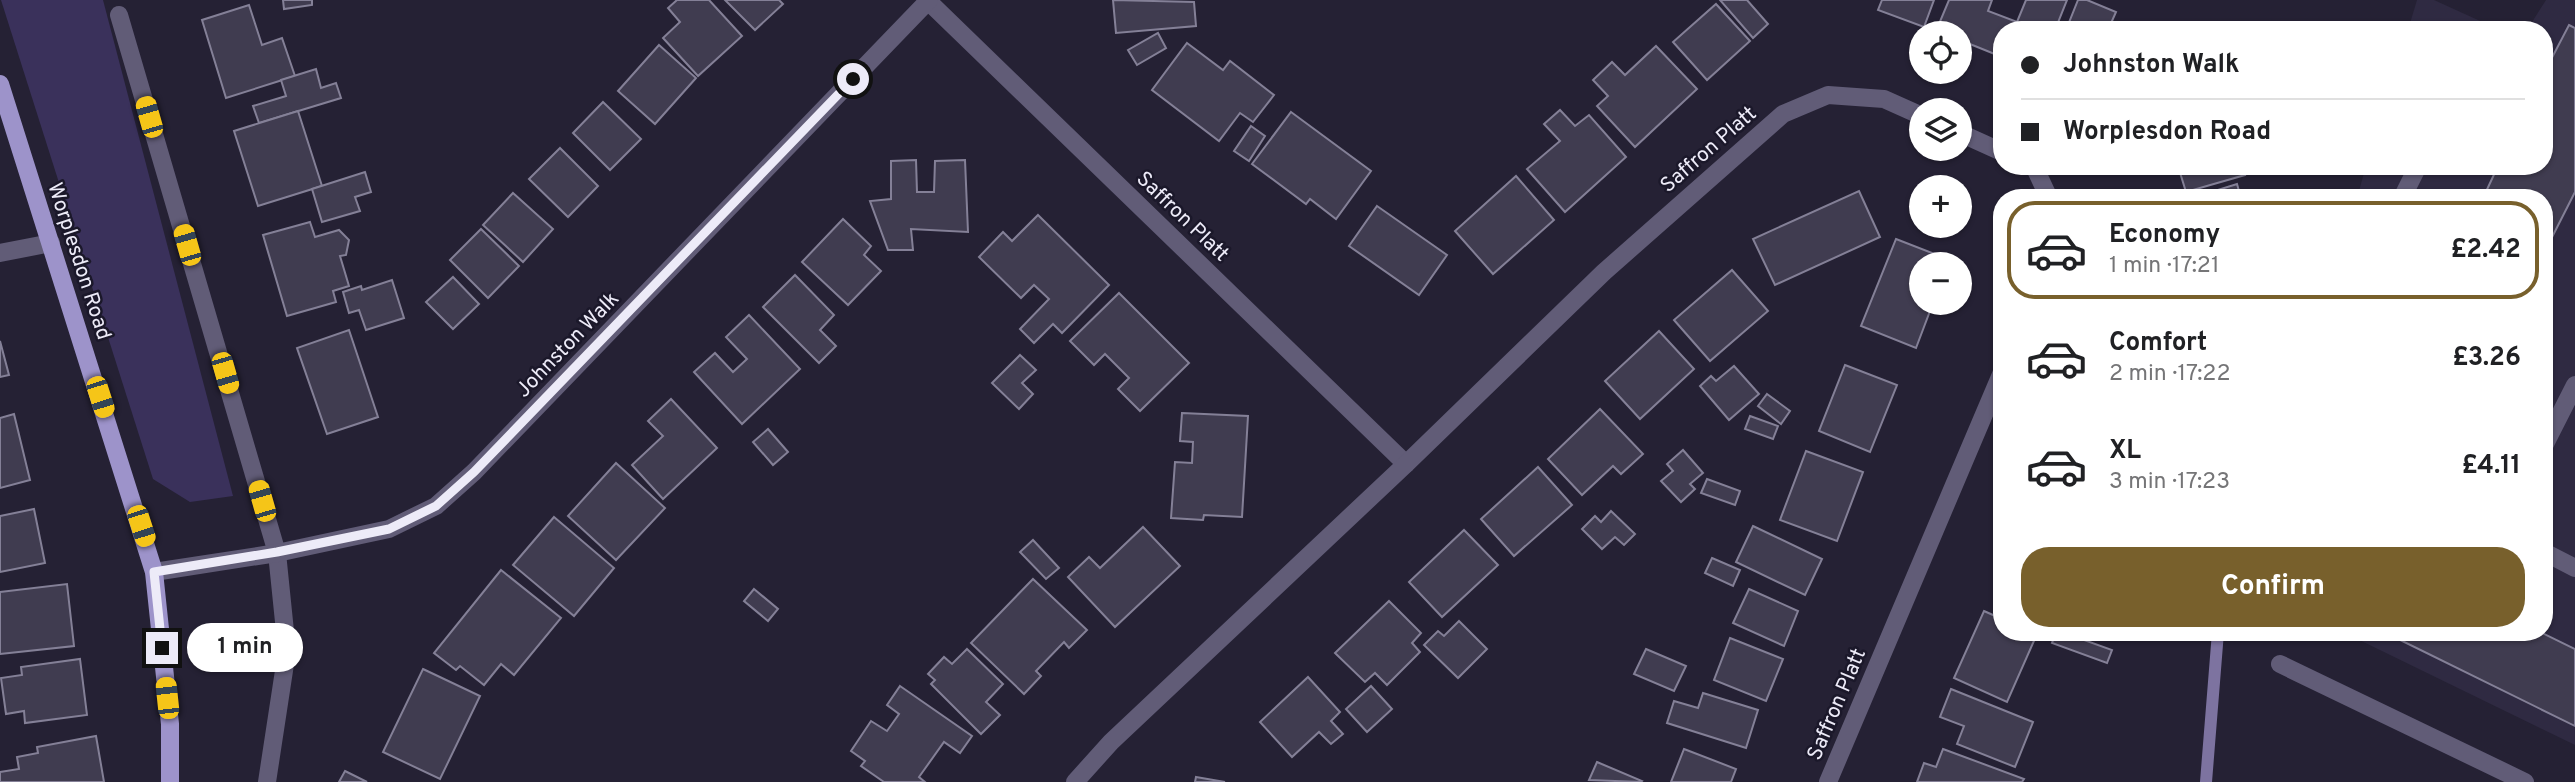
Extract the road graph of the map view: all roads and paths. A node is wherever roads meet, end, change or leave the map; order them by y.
1 (929, 1) edge
2 (118, 7) edge
3 (0, 84) edge
4 (1909, 110) edge
5 (1972, 138) edge
6 (1993, 148) edge
7 (51, 243) junction
8 (0, 253) edge
9 (2575, 385) edge
10 (1993, 394) edge
11 (2553, 428) edge
12 (1406, 464) junction
13 (277, 552) junction
14 (2553, 557) edge
15 (2575, 568) edge
16 (154, 572) junction
17 (2280, 664) dead end
18 (170, 782) edge
19 (267, 782) edge
20 (1075, 782) edge
21 (1828, 782) edge
22 (2525, 782) edge

1 - 12 street, Saffron Platt
1 - 13 street, Johnston Walk
2 - 13 street
3 - 7 main road, Worplesdon Road
4 - 12 street, Saffron Platt
5 - 6 street
7 - 8 street
7 - 16 main road, Worplesdon Road
9 - 11 street
10 - 21 street, Saffron Platt
12 - 20 street, Saffron Platt
13 - 16 street, Johnston Walk
13 - 19 street
14 - 15 street
16 - 18 main road, Worplesdon Road
17 - 22 street

